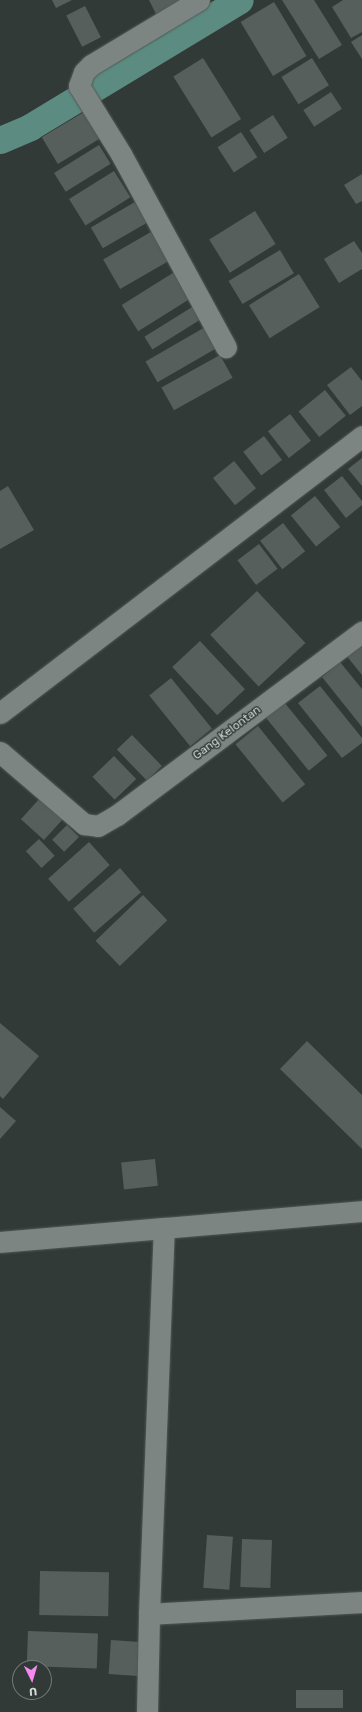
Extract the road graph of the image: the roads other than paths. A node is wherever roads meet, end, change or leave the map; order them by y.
1 (199, 0) edge
2 (226, 347) dead end
3 (362, 436) edge
4 (362, 632) edge
5 (0, 713) edge
6 (0, 752) edge
7 (362, 1211) edge
8 (164, 1228) junction
9 (0, 1242) edge
10 (362, 1602) edge
11 (149, 1614) junction
12 (147, 1712) edge

1 - 2 street
3 - 5 street
4 - 6 street, Gang Kelontan
7 - 8 street
8 - 9 street
8 - 11 street
10 - 11 street
11 - 12 street

